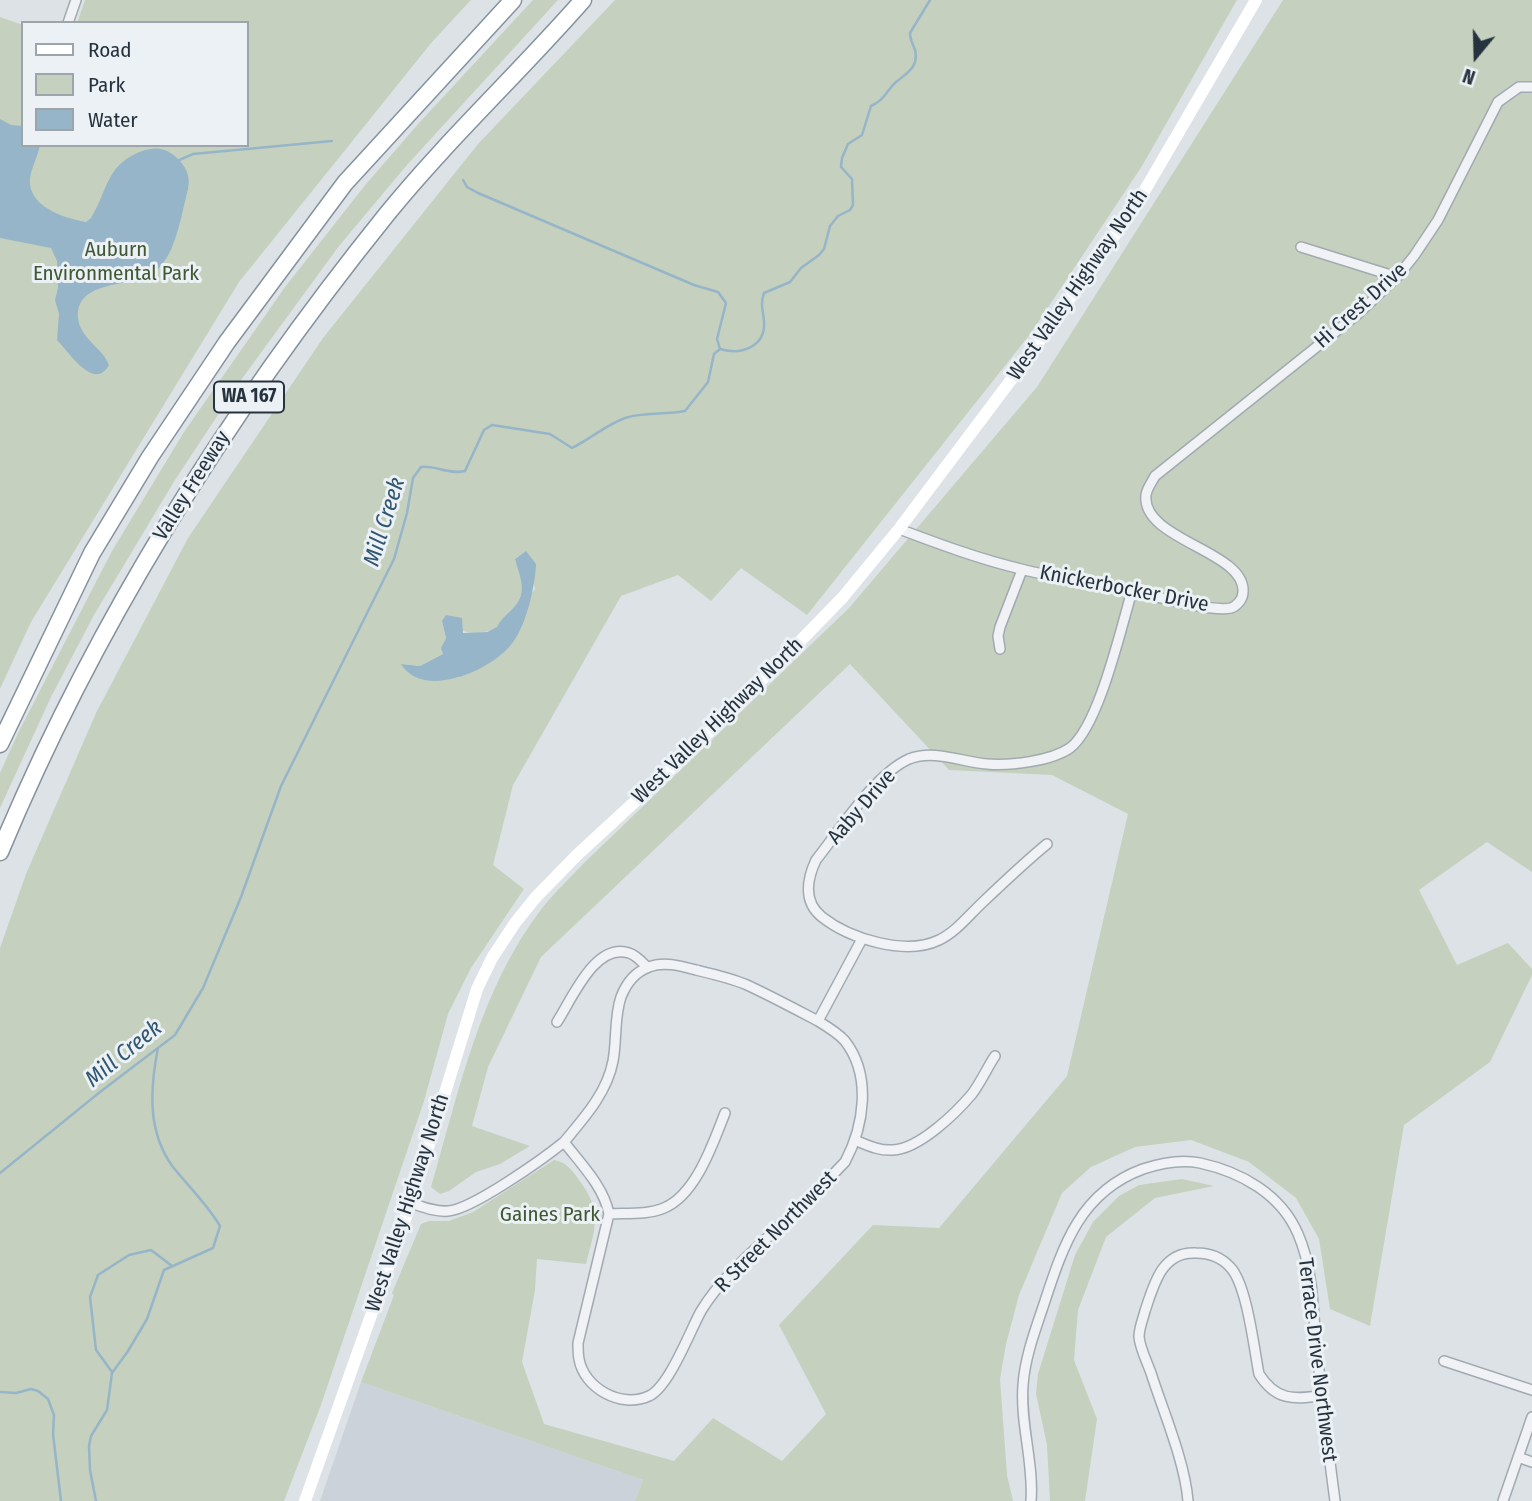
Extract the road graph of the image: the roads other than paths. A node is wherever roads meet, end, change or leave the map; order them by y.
1 (76, 0) edge
2 (513, 0) edge
3 (583, 0) edge
4 (1256, 0) edge
5 (69, 21) edge
6 (1532, 87) edge
7 (1301, 247) dead end
8 (1397, 277) junction
9 (1146, 494) joint
10 (899, 530) junction
11 (1022, 570) junction
12 (1132, 591) junction
13 (1000, 649) dead end
14 (0, 744) edge
15 (1047, 844) dead end
16 (0, 852) edge
17 (862, 939) junction
18 (647, 967) junction
19 (818, 1021) junction
20 (557, 1022) dead end
21 (995, 1056) dead end
22 (725, 1113) dead end
23 (857, 1141) junction
24 (564, 1142) junction
25 (411, 1203) junction
26 (609, 1214) junction
27 (1444, 1361) dead end
28 (1532, 1390) edge
29 (1322, 1396) junction
30 (1532, 1417) edge
31 (1518, 1457) junction
32 (1532, 1462) edge
33 (305, 1501) edge
34 (1031, 1501) edge
35 (1188, 1501) edge
36 (1335, 1501) edge
37 (1503, 1501) edge

1 - 5 street
2 - 14 highway, WA 167
3 - 16 highway, Valley Freeway / WA 167
4 - 10 main road, West Valley Highway North
6 - 8 street, Hi Crest Drive
7 - 8 street
8 - 9 street, Hi Crest Drive
9 - 12 street, Knickerbocker Drive
10 - 11 street, Knickerbocker Drive
10 - 25 main road, West Valley Highway North
11 - 12 street, Knickerbocker Drive
11 - 13 street
12 - 17 street, Aaby Drive
15 - 17 street, Aaby Drive
17 - 19 street
18 - 19 street, R Street Northwest
18 - 20 street
18 - 24 street
19 - 23 street, R Street Northwest
21 - 23 street
22 - 26 street
23 - 26 street, R Street Northwest
24 - 25 street
24 - 26 street
25 - 33 main road, West Valley Highway North
27 - 28 street
29 - 34 street, Terrace Drive Northwest
29 - 35 street
29 - 36 street, Terrace Drive Northwest
30 - 31 street
31 - 32 street
31 - 37 street

